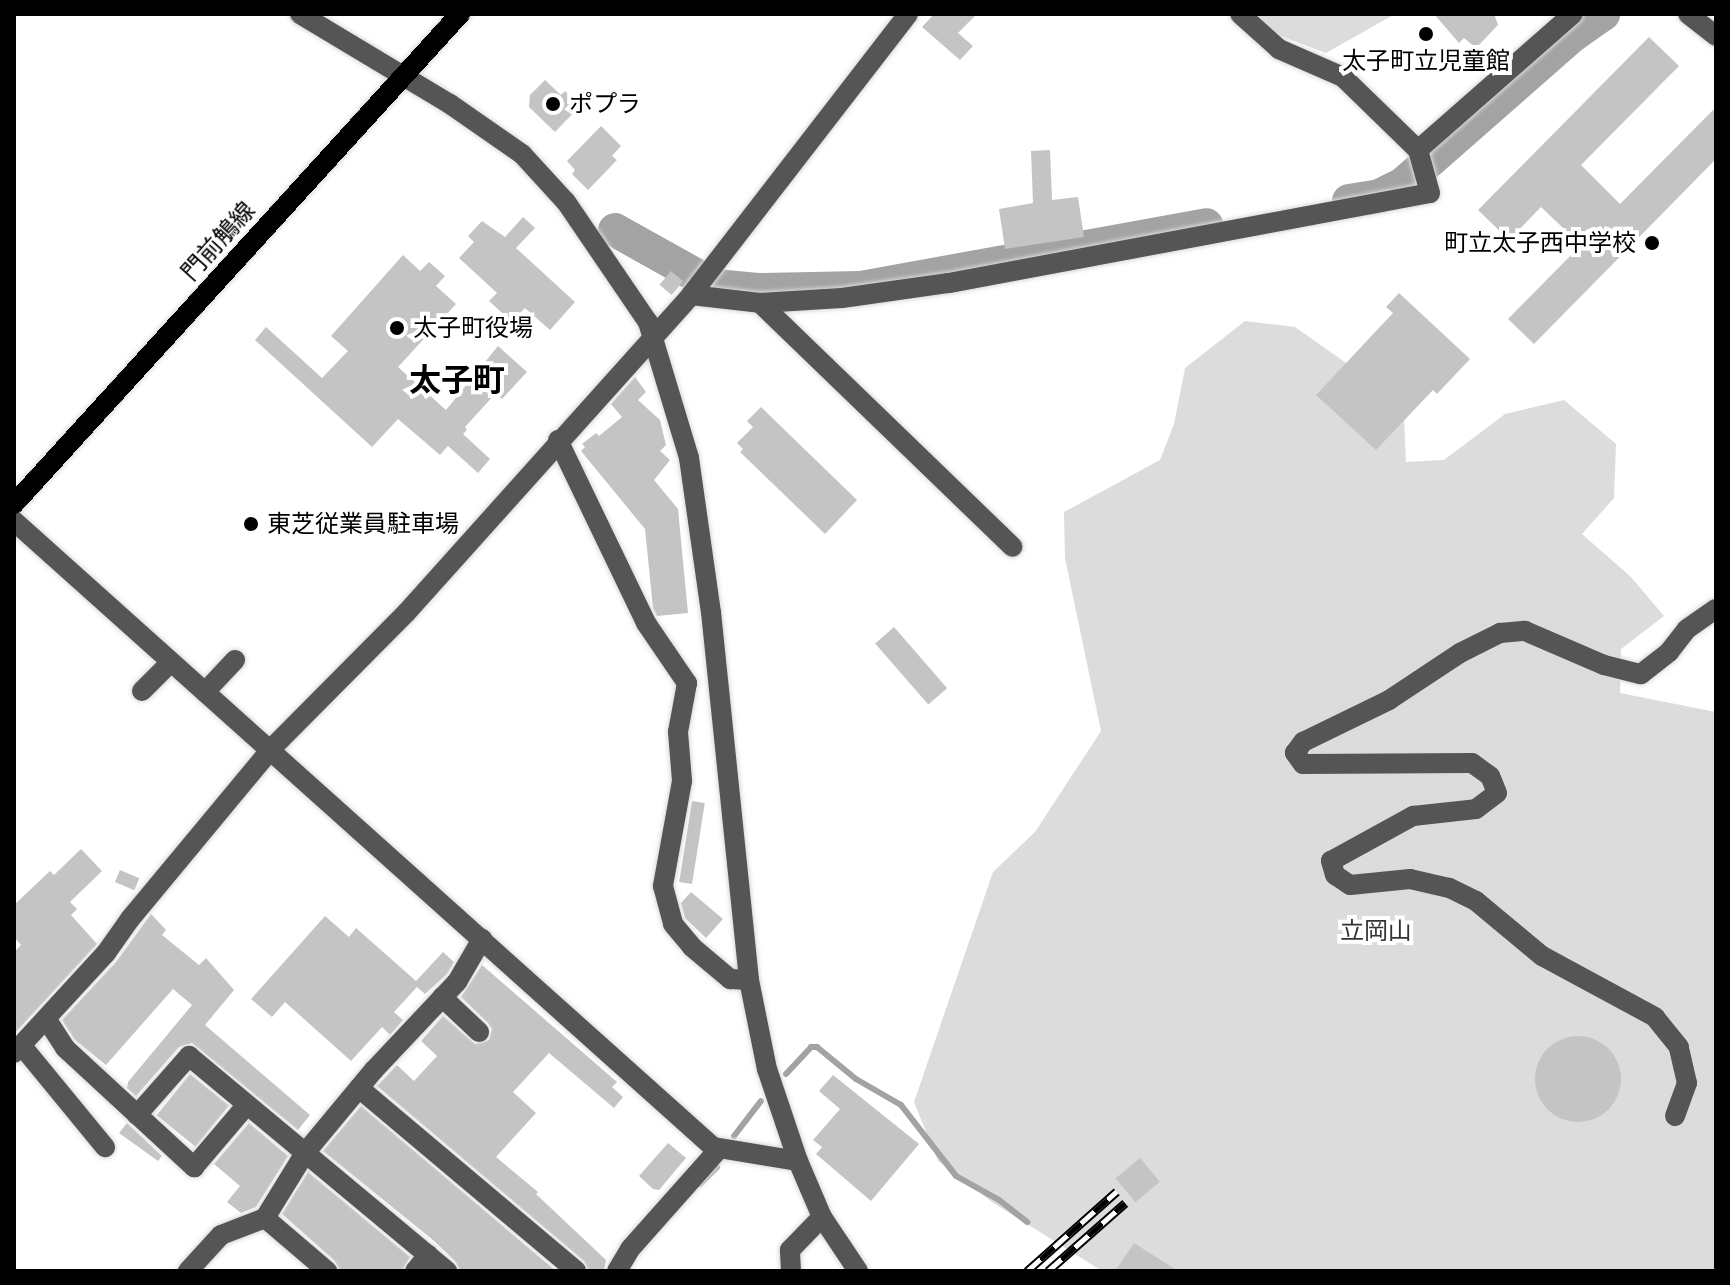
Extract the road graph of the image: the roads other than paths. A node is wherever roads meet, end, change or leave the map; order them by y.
1 (300, 14) edge
2 (460, 14) edge
3 (908, 14) edge
4 (1240, 14) edge
5 (1573, 14) edge
6 (1688, 14) edge
7 (1716, 36) edge
8 (402, 77) junction
9 (1418, 150) junction
10 (699, 285) junction
11 (760, 303) junction
12 (652, 336) junction
13 (558, 440) junction
14 (14, 504) edge
15 (14, 521) edge
16 (1013, 547) dead end
17 (1716, 609) edge
18 (235, 660) dead end
19 (171, 662) junction
20 (142, 691) dead end
21 (205, 692) junction
22 (271, 749) junction
23 (482, 939) junction
24 (749, 980) junction
25 (442, 997) junction
26 (47, 1020) junction
27 (479, 1032) dead end
28 (18, 1050) edge
29 (359, 1088) junction
30 (246, 1106) junction
31 (137, 1115) junction
32 (1675, 1116) dead end
33 (93, 1141) dead end
34 (718, 1150) junction
35 (305, 1153) junction
36 (798, 1161) junction
37 (822, 1217) junction
38 (265, 1218) junction
39 (422, 1263) edge
40 (188, 1271) edge
41 (327, 1271) edge
42 (447, 1271) edge
43 (576, 1271) edge
44 (617, 1271) edge
45 (791, 1271) edge
46 (858, 1271) edge

1 - 8 street
2 - 8 main road, 門前鵤線
3 - 10 street
4 - 9 street
5 - 9 street
6 - 7 street
8 - 12 street
8 - 14 main road, 門前鵤線
9 - 11 street
10 - 11 street
10 - 12 street
11 - 16 street
12 - 13 street
12 - 24 street
13 - 22 street
13 - 24 street
15 - 19 street
17 - 32 street
18 - 21 street
19 - 20 street
19 - 21 street
21 - 22 street
22 - 23 street
22 - 26 street
23 - 25 street
23 - 34 street
24 - 36 street
25 - 27 street
25 - 29 street
26 - 28 street
26 - 31 street
28 - 33 street
29 - 35 street
29 - 43 street
30 - 31 street
30 - 31 street
30 - 35 street
34 - 36 street
34 - 44 street
35 - 38 street
35 - 39 street
36 - 37 street
37 - 45 street
37 - 46 street
38 - 40 street
38 - 41 street
39 - 42 street

